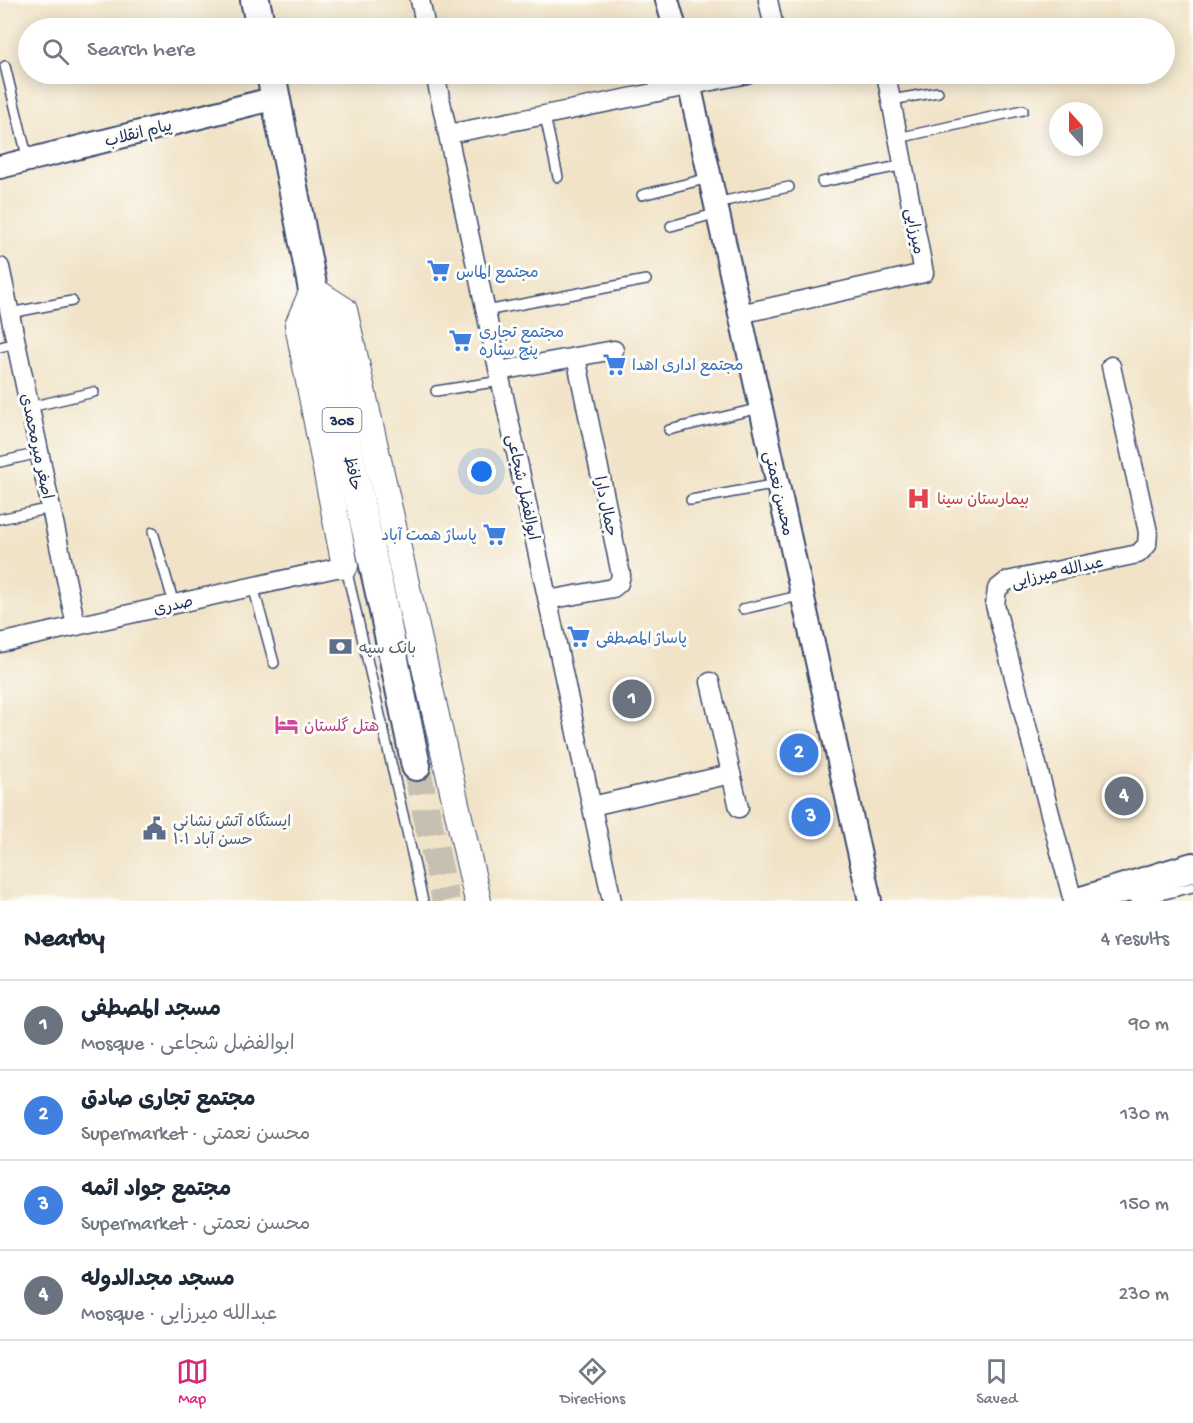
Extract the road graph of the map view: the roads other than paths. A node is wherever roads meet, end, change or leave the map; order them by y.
1 (255, 0) edge
2 (420, 0) edge
3 (667, 0) edge
4 (768, 0) edge
5 (259, 18) edge
6 (424, 18) edge
7 (672, 18) edge
8 (772, 18) edge
9 (5, 66) dead end
10 (437, 84) edge
11 (669, 84) edge
12 (689, 84) edge
13 (888, 84) edge
14 (273, 86) edge
15 (938, 92) dead end
16 (891, 100) junction
17 (1023, 110) dead end
18 (545, 116) junction
19 (448, 134) junction
20 (898, 138) junction
21 (28, 160) junction
22 (904, 165) junction
23 (0, 167) edge
24 (558, 177) dead end
25 (710, 178) junction
26 (822, 182) dead end
27 (789, 187) dead end
28 (642, 195) dead end
29 (717, 208) junction
30 (671, 226) dead end
31 (0, 267) edge
32 (646, 280) dead end
33 (314, 290) junction
34 (72, 301) dead end
35 (486, 311) junction
36 (10, 313) junction
37 (740, 314) junction
38 (8, 345) edge
39 (614, 350) dead end
40 (576, 357) junction
41 (1111, 366) dead end
42 (500, 376) junction
43 (94, 392) dead end
44 (436, 392) dead end
45 (30, 408) junction
46 (761, 408) junction
47 (669, 430) dead end
48 (39, 453) junction
49 (0, 462) edge
50 (778, 483) junction
51 (691, 500) dead end
52 (51, 508) junction
53 (0, 519) edge
54 (153, 532) dead end
55 (345, 566) junction
56 (253, 586) junction
57 (802, 595) junction
58 (548, 600) junction
59 (174, 604) junction
60 (743, 609) dead end
61 (76, 626) junction
62 (0, 643) edge
63 (274, 663) dead end
64 (710, 682) dead end
65 (416, 766) tunnel mouth
66 (731, 774) junction
67 (592, 806) junction
68 (739, 808) dead end
69 (1193, 867) edge
70 (1193, 887) edge
71 (423, 901) edge
72 (478, 901) edge
73 (612, 901) edge
74 (870, 901) edge
75 (1073, 901) edge
76 (1082, 901) edge
77 (1136, 901) edge

1 - 5 main road
2 - 6 street
3 - 7 street
4 - 8 street
9 - 21 lane
10 - 19 street, ابوالفضل شجاعی
11 - 18 street
12 - 25 street, محسن نعمتی
13 - 16 street, میرزایی
14 - 21 street, پیام انقلاب
14 - 33 main road, حافظ / 305
15 - 16 lane
16 - 20 street, میرزایی
17 - 20 lane
18 - 19 street
18 - 24 lane
19 - 35 street, ابوالفضل شجاعی
20 - 22 street, میرزایی
21 - 23 street, پیام انقلاب
22 - 26 lane
22 - 37 street, میرزایی
25 - 28 lane
25 - 29 street, محسن نعمتی
27 - 29 lane
29 - 30 lane
29 - 37 street, محسن نعمتی
31 - 36 street, اصغر میرمحمدی
32 - 35 lane
33 - 55 main road
33 - 65 main road, حافظ / 305
33 - 72 main road, 305
34 - 36 lane
35 - 42 street, ابوالفضل شجاعی
36 - 38 street, اصغر میرمحمدی
37 - 46 street, محسن نعمتی
38 - 45 street, اصغر میرمحمدی
39 - 40 street
40 - 42 street
40 - 58 street, جمال دارا
41 - 75 street, عبدالله میرزایی
42 - 44 lane
42 - 58 street, ابوالفضل شجاعی
43 - 45 lane
45 - 48 street, اصغر میرمحمدی
46 - 47 lane
46 - 50 street, محسن نعمتی
48 - 49 lane
48 - 52 street, اصغر میرمحمدی
50 - 51 lane
50 - 57 street, محسن نعمتی
52 - 53 lane
52 - 61 street, اصغر میرمحمدی
54 - 59 lane
55 - 56 street, صدری
55 - 71 lane
56 - 59 street, صدری
56 - 63 lane
57 - 60 lane
57 - 74 street, محسن نعمتی
58 - 67 street, ابوالفضل شجاعی
59 - 61 street, صدری
61 - 62 street, صدری
64 - 66 street
66 - 67 street
66 - 68 street
67 - 73 street, ابوالفضل شجاعی
69 - 76 main road
70 - 77 lane

